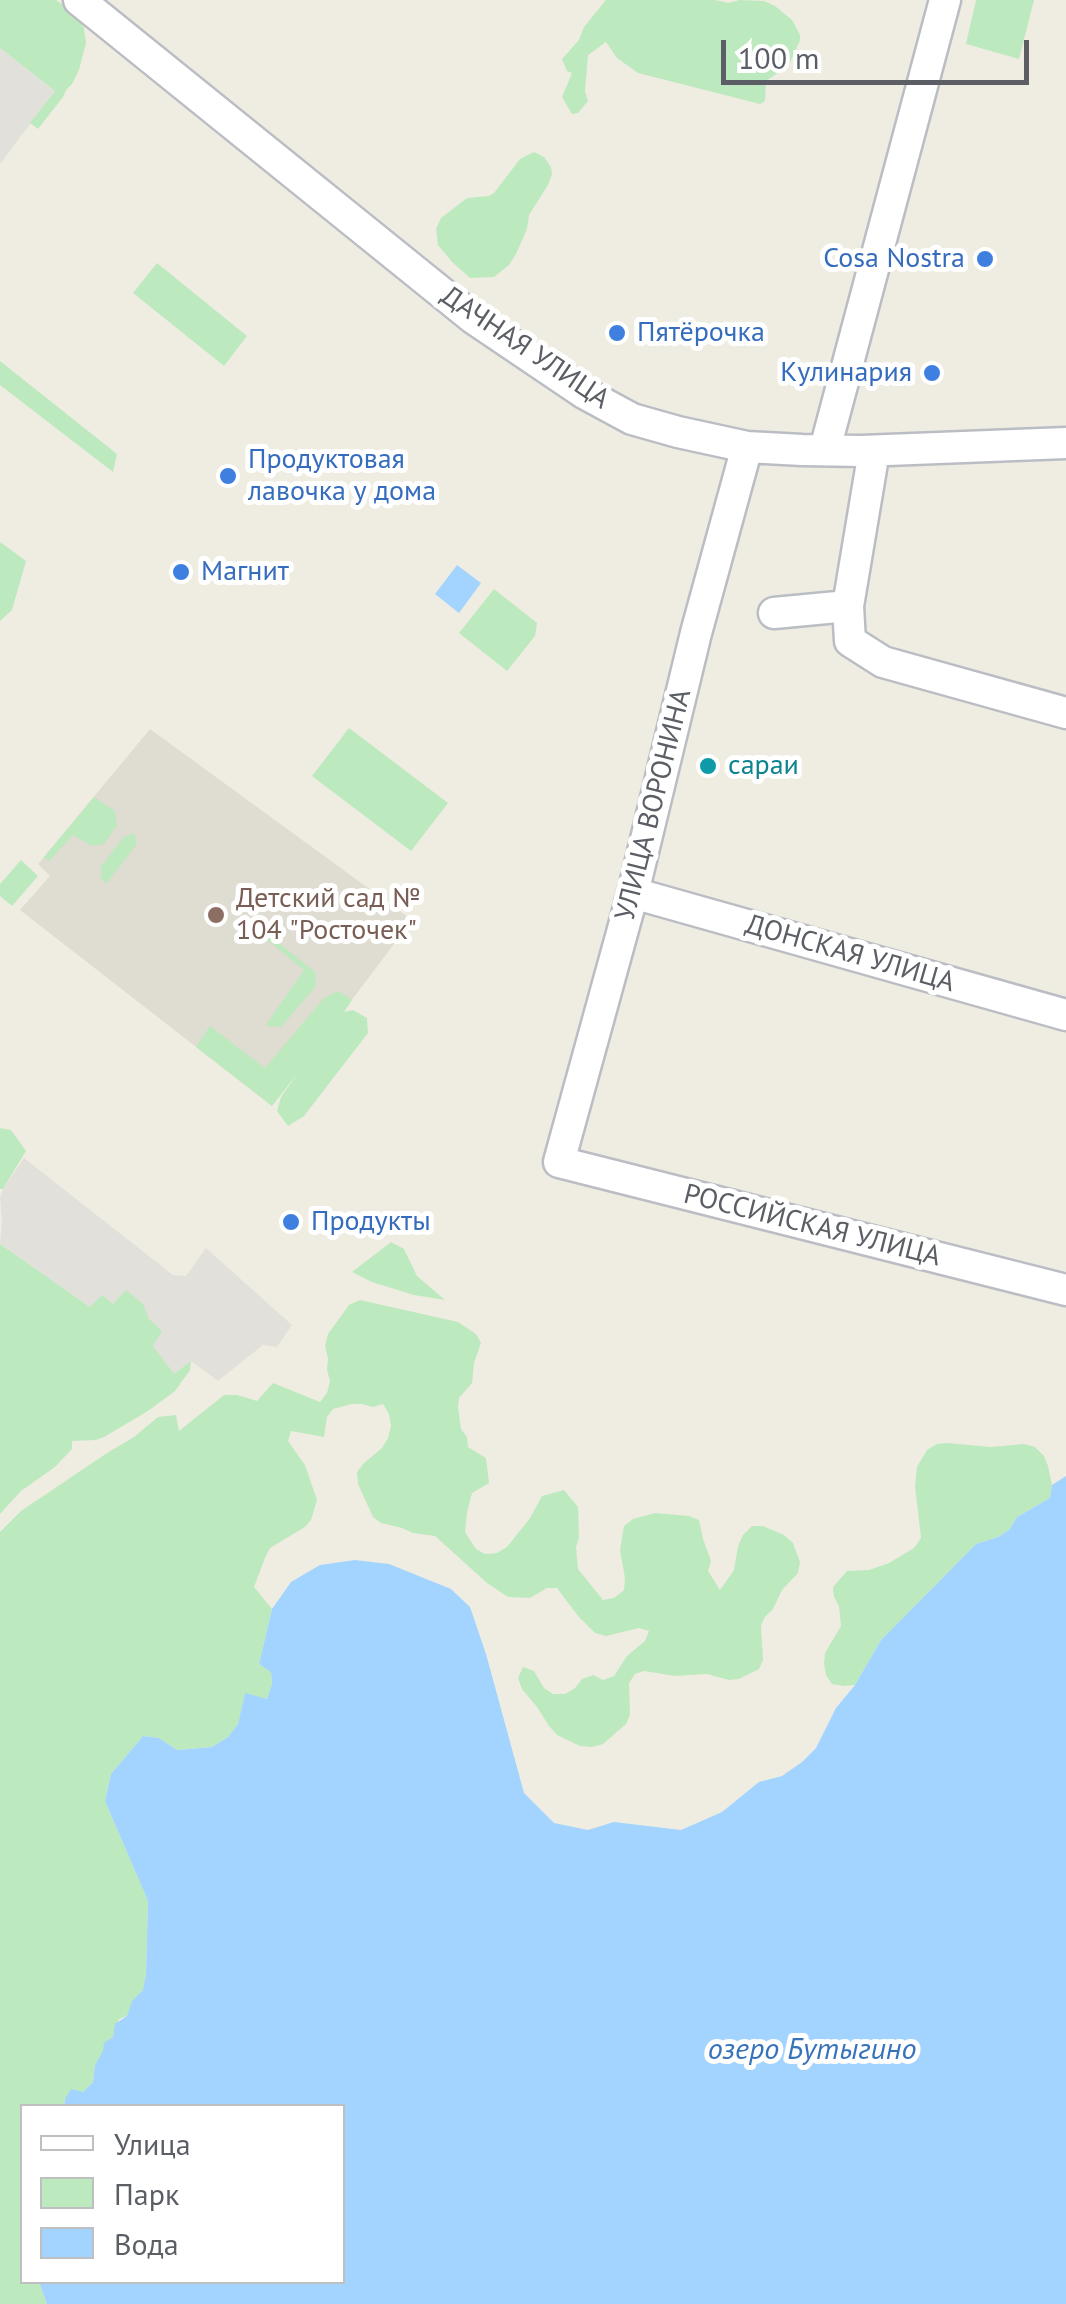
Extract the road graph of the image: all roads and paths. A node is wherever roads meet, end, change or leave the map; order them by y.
1 (79, 0) edge
2 (945, 0) edge
3 (1066, 443) edge
4 (747, 447) junction
5 (825, 449) junction
6 (874, 450) junction
7 (848, 606) junction
8 (774, 613) dead end
9 (1066, 713) edge
10 (633, 894) junction
11 (1066, 1015) edge
12 (559, 1162) joint
13 (1066, 1290) edge

1 - 4 street, ДАЧНАЯ УЛИЦА
2 - 5 street
3 - 6 street, ДАЧНАЯ УЛИЦА
4 - 5 street, ДАЧНАЯ УЛИЦА
4 - 10 street, УЛИЦА ВОРОНИНА
5 - 6 street, ДАЧНАЯ УЛИЦА
6 - 7 street
7 - 8 street
7 - 9 street
10 - 11 street, ДОНСКАЯ УЛИЦА
10 - 12 street, УЛИЦА ВОРОНИНА
12 - 13 street, РОССИЙСКАЯ УЛИЦА

